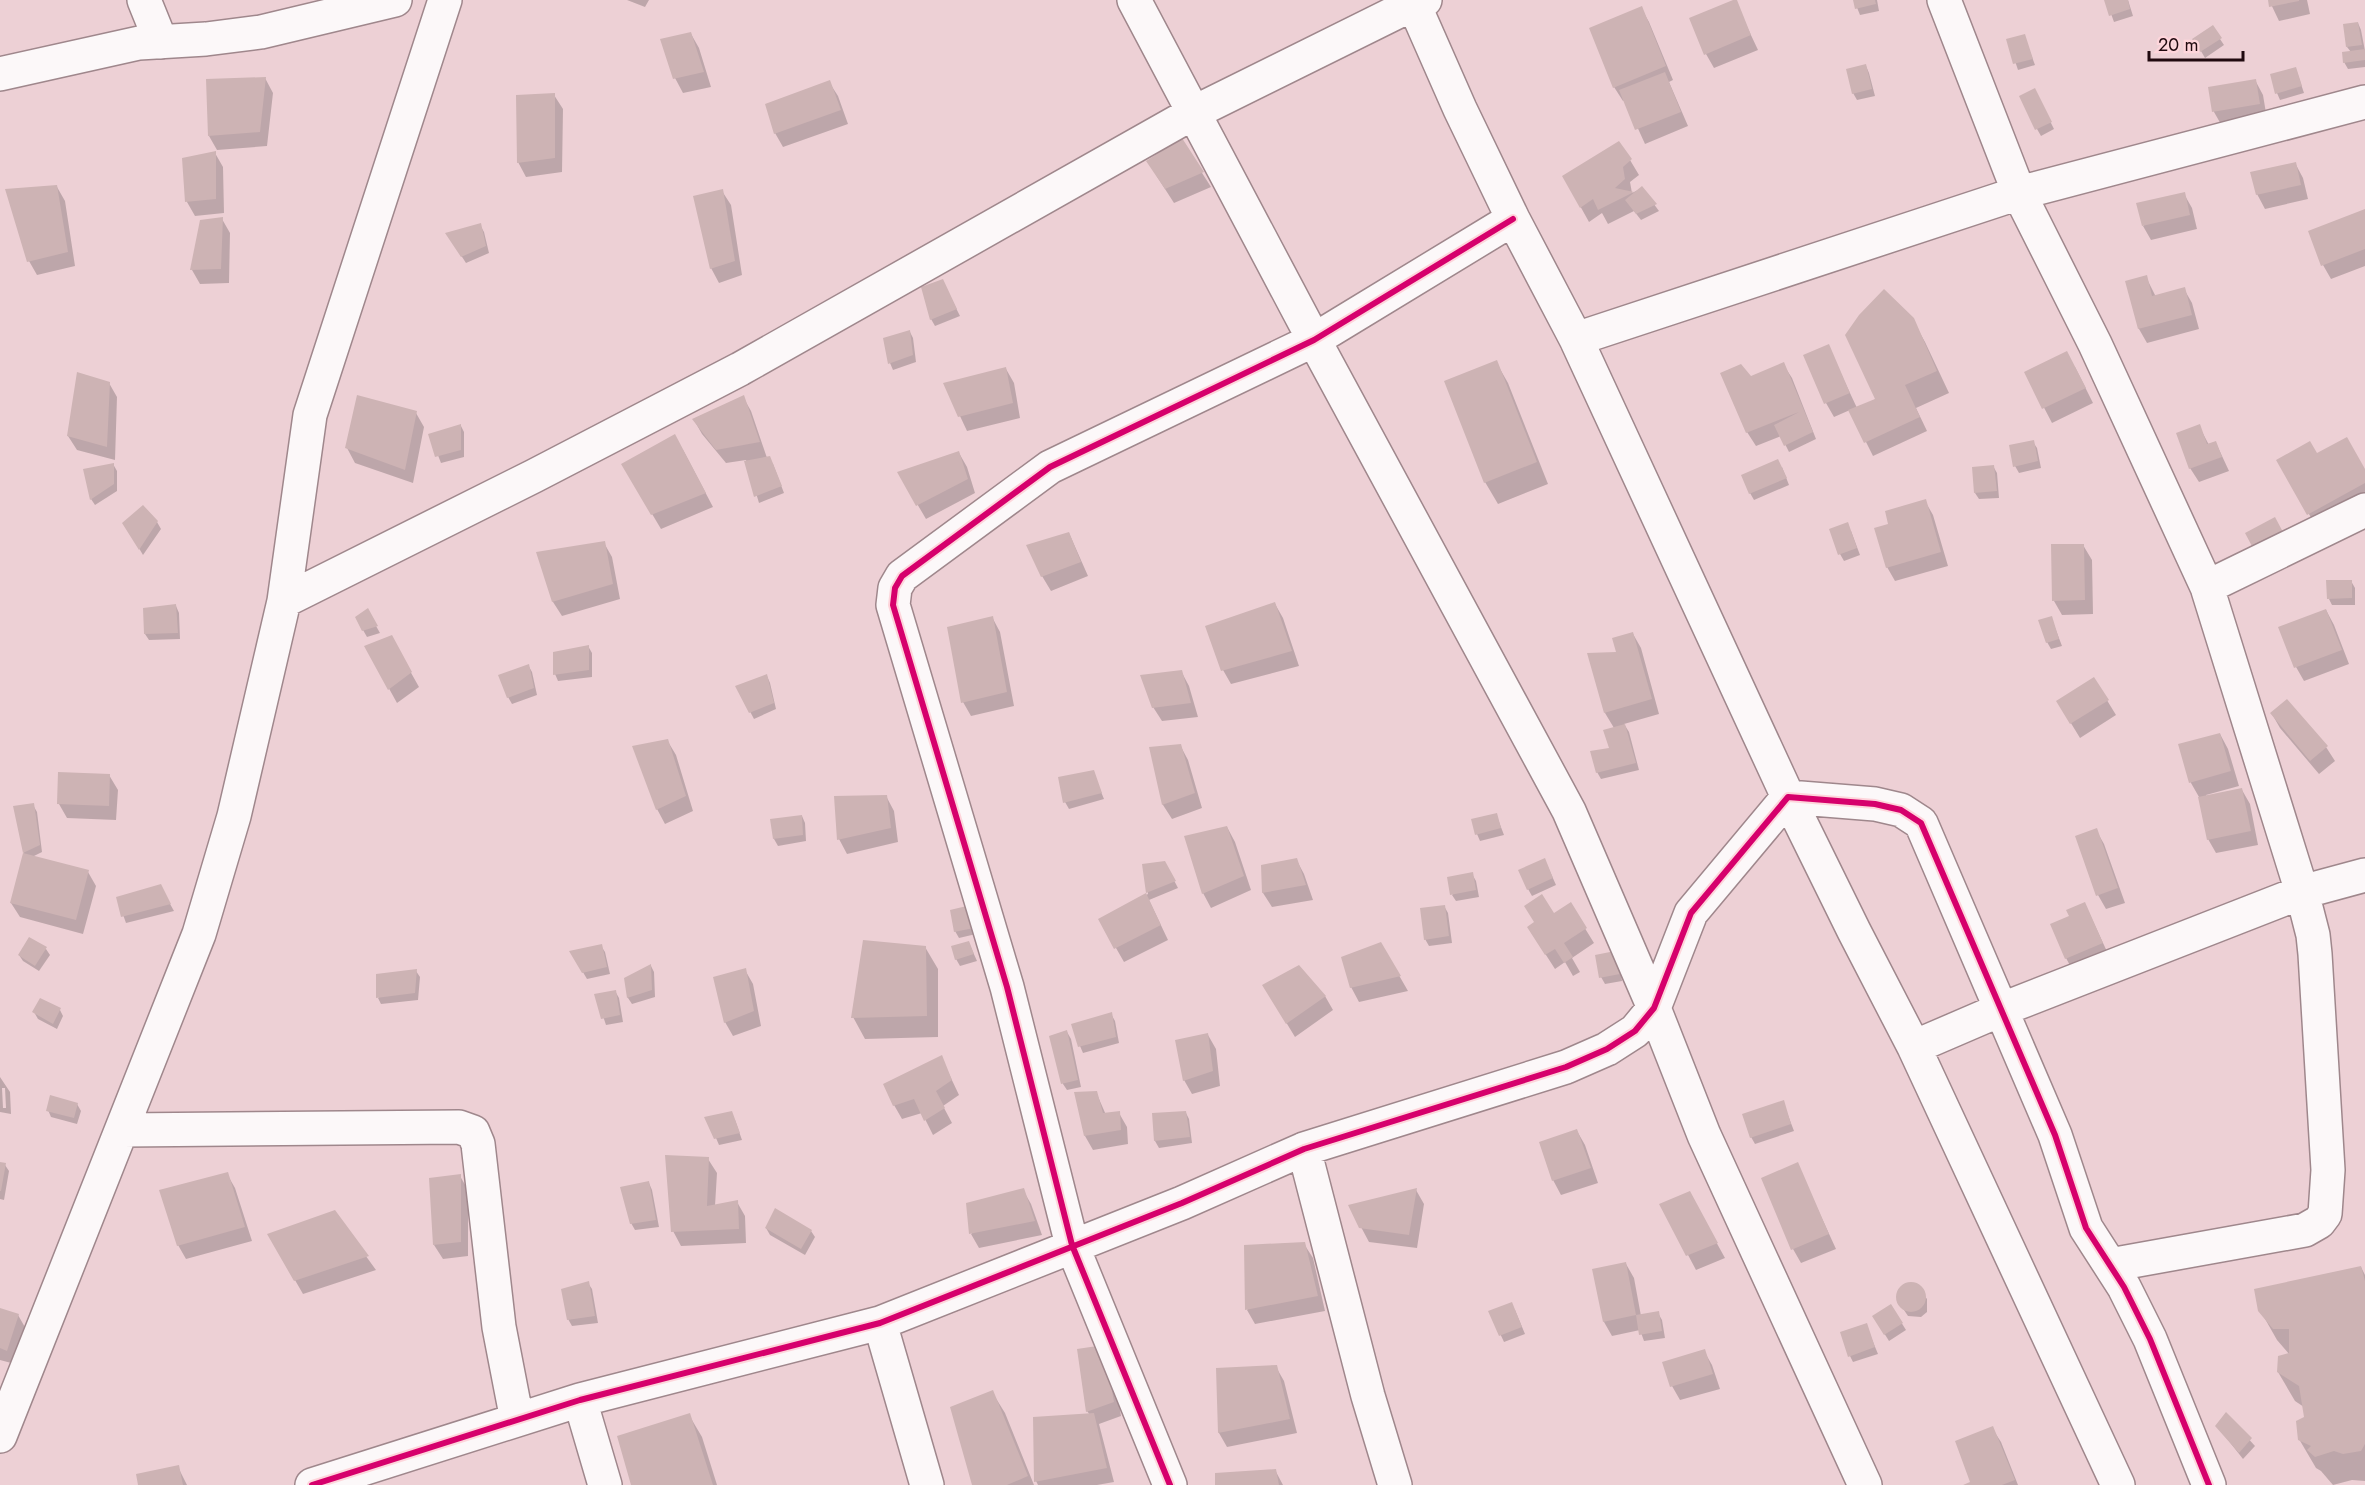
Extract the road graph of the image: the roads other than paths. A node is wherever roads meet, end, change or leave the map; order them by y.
1 (144, 0) edge
2 (395, 0) edge
3 (445, 0) edge
4 (1134, 0) edge
5 (1944, 0) edge
6 (1417, 1) edge
7 (162, 42) junction
8 (0, 74) edge
9 (2365, 102) edge
10 (1193, 113) junction
11 (2019, 193) junction
12 (1513, 219) junction
13 (1576, 339) junction
14 (1314, 340) junction
15 (2365, 510) edge
16 (2207, 587) junction
17 (284, 601) junction
18 (1788, 797) junction
19 (2365, 874) edge
20 (2302, 892) junction
21 (1654, 1008) junction
22 (2000, 1010) junction
23 (1914, 1047) junction
24 (123, 1130) junction
25 (1304, 1149) junction
26 (1072, 1245) junction
27 (2110, 1265) junction
28 (880, 1323) junction
29 (580, 1400) junction
30 (517, 1420) junction
31 (0, 1436) edge
32 (1857, 1483) edge
33 (312, 1485) edge
34 (605, 1485) edge
35 (927, 1485) edge
36 (1170, 1485) edge
37 (1395, 1485) edge
38 (2118, 1485) edge
39 (2209, 1485) edge

1 - 7 street
2 - 7 street
3 - 17 street
4 - 10 street
5 - 11 street
6 - 10 street
6 - 12 street
7 - 8 street
9 - 11 street
10 - 14 street
10 - 17 street
11 - 13 street
11 - 16 street
12 - 13 street
12 - 14 street
13 - 18 street
14 - 21 street
14 - 26 street
15 - 16 street
16 - 20 street
17 - 24 street
18 - 21 street
18 - 22 street
18 - 23 street
19 - 20 street
20 - 22 street
20 - 27 street
21 - 25 street
21 - 32 street
22 - 23 street
22 - 27 street
23 - 38 street
24 - 30 street
24 - 31 street
25 - 26 street
25 - 37 street
26 - 28 street
26 - 36 street
27 - 39 street
28 - 29 street
28 - 35 street
29 - 30 street
29 - 34 street
30 - 33 street

